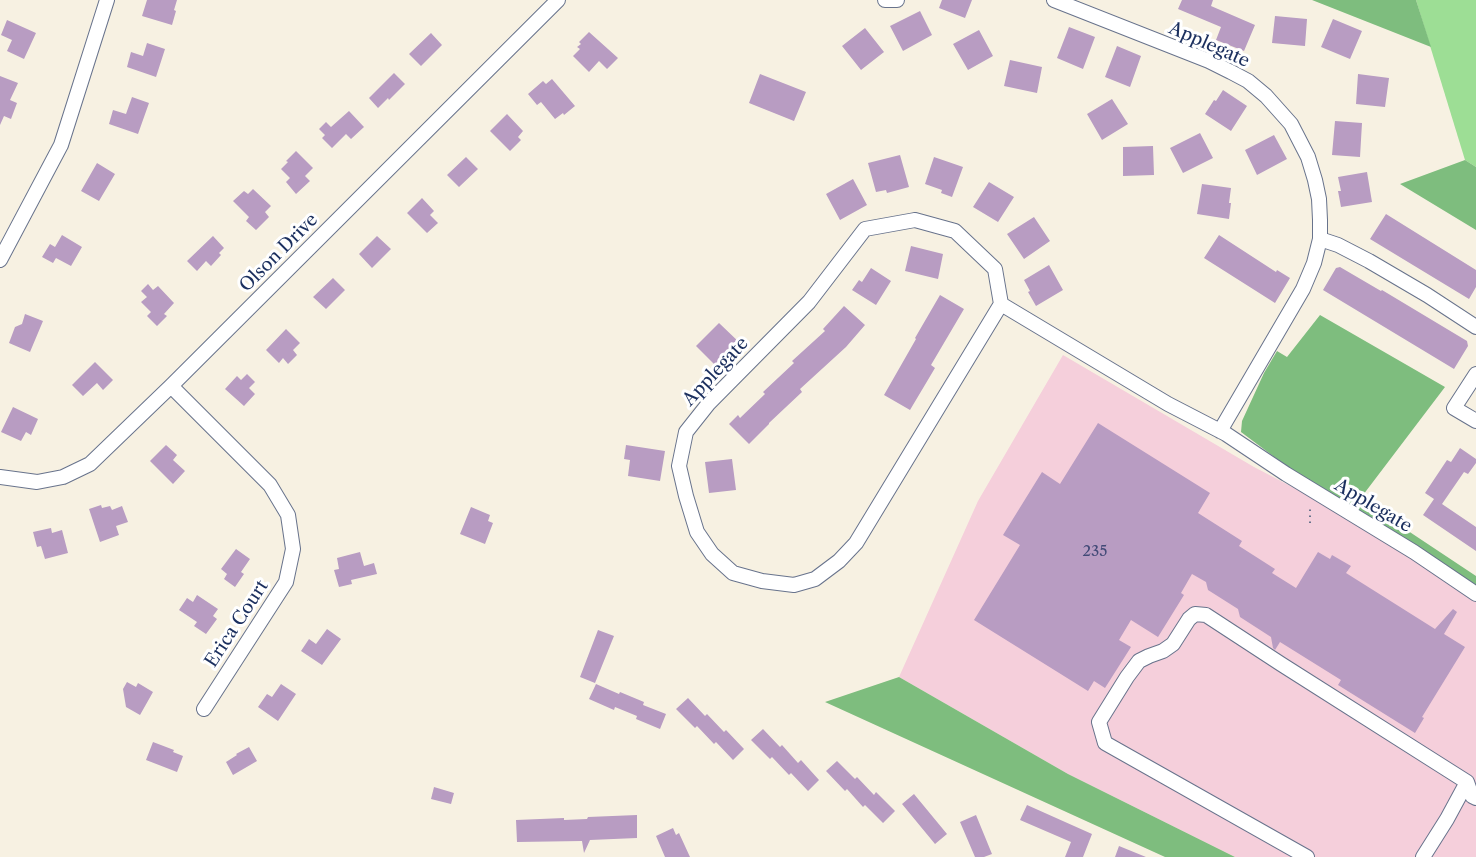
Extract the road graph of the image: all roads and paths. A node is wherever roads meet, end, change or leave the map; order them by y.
1 (107, 0) edge
2 (558, 0) edge
3 (885, 0) edge
4 (897, 0) edge
5 (1054, 0) edge
6 (1320, 239) junction
7 (0, 260) edge
8 (1001, 304) junction
9 (1476, 327) edge
10 (1476, 374) edge
11 (171, 386) junction
12 (1476, 421) edge
13 (1220, 431) junction
14 (0, 477) edge
15 (1476, 594) edge
16 (204, 709) dead end
17 (1471, 781) edge
18 (1476, 798) edge
19 (1307, 857) edge
20 (1423, 857) edge

1 - 7 street
2 - 11 street, Olson Drive
3 - 4 street
5 - 6 street, Applegate
6 - 9 street
6 - 13 street, Applegate
8 - 8 street, Applegate
8 - 13 street, Applegate
10 - 12 street
11 - 14 street, Olson Drive
11 - 16 street, Erica Court
13 - 15 street, Applegate
17 - 18 street
17 - 19 street
17 - 20 street

